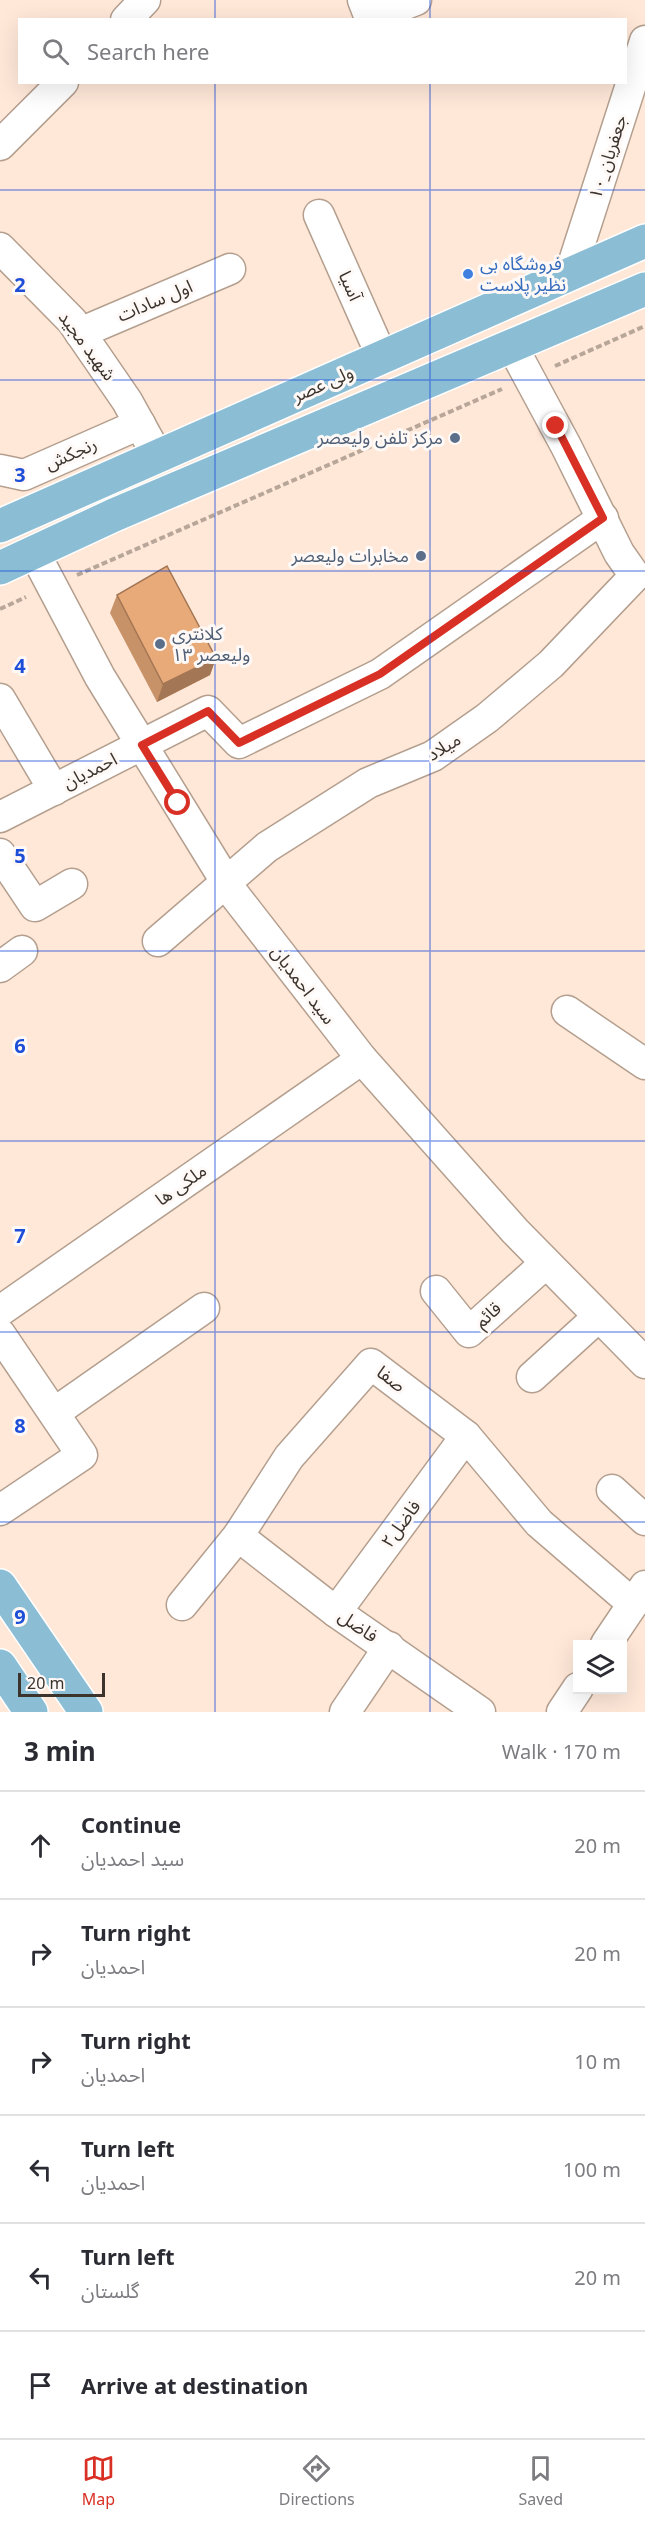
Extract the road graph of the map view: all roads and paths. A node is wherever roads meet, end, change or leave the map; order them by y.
1 (145, 0) edge
2 (363, 0) edge
3 (416, 0) edge
4 (128, 18) edge
5 (645, 41) edge
6 (61, 84) edge
7 (0, 145) edge
8 (319, 215) dead end
9 (645, 241) edge
10 (0, 248) edge
11 (230, 269) dead end
12 (570, 274) junction
13 (645, 289) edge
14 (645, 326) edge
15 (80, 333) junction
16 (512, 346) junction
17 (382, 357) junction
18 (529, 377) junction
19 (140, 424) junction
20 (158, 457) junction
21 (0, 470) edge
22 (603, 518) junction
23 (0, 526) edge
24 (34, 552) junction
25 (0, 568) edge
26 (640, 577) edge
27 (52, 585) junction
28 (0, 609) edge
29 (0, 699) edge
30 (142, 745) junction
31 (54, 790) junction
32 (0, 817) edge
33 (0, 854) edge
34 (226, 880) junction
35 (72, 884) dead end
36 (158, 940) dead end
37 (567, 1011) dead end
38 (362, 1059) junction
39 (645, 1064) edge
40 (546, 1263) junction
41 (436, 1291) dead end
42 (204, 1308) dead end
43 (0, 1311) edge
44 (598, 1317) junction
45 (0, 1334) edge
46 (645, 1363) edge
47 (532, 1377) dead end
48 (54, 1413) junction
49 (466, 1436) junction
50 (612, 1490) dead end
51 (0, 1510) edge
52 (645, 1520) edge
53 (238, 1536) junction
54 (0, 1586) edge
55 (639, 1595) edge
56 (182, 1605) dead end
57 (336, 1612) junction
58 (609, 1640) edge
59 (388, 1647) junction
60 (0, 1666) edge
61 (574, 1694) edge
62 (31, 1712) edge
63 (86, 1712) edge
64 (345, 1712) edge
65 (480, 1712) edge
66 (562, 1712) edge

1 - 4 street
2 - 3 street
5 - 12 street, ۱۰_جعفریان
6 - 7 street
8 - 17 street, آسیا
9 - 12 main road, ولی عصر
10 - 15 street, شهید مجید
11 - 15 street, اول سادات
12 - 17 main road, ولی عصر
13 - 16 main road
14 - 18 path
15 - 19 street, شهید مجید
16 - 18 street
16 - 24 main road
17 - 20 main road, ولی عصر
18 - 22 street
18 - 27 path
19 - 20 street, شهید مجید
19 - 21 street, رنجکش
20 - 23 main road, ولی عصر
22 - 26 street
22 - 30 street, احمدیان
24 - 25 main road
24 - 27 street, سید احمدیان
26 - 34 street, میلاد
27 - 28 path
27 - 30 street, سید احمدیان
29 - 31 street
30 - 31 street, احمدیان
30 - 34 street, سید احمدیان
31 - 32 street, احمدیان
33 - 35 street
34 - 36 street, میلاد
34 - 38 street, سید احمدیان
37 - 39 street
38 - 40 street, سید احمدیان
38 - 43 street, ملکی ها
40 - 41 street, قائم
40 - 44 street, سید احمدیان
42 - 48 street
44 - 46 street, سید احمدیان
44 - 47 street
45 - 48 street
48 - 51 street
49 - 53 street, صفا
49 - 55 street, صفا
49 - 57 street, فاضل۲
50 - 52 street
53 - 56 street, صفا
53 - 57 street, فاضل
54 - 63 main road
55 - 58 street
57 - 59 street, فاضل
59 - 64 street
59 - 65 street, فاضل
60 - 62 main road
61 - 66 street

